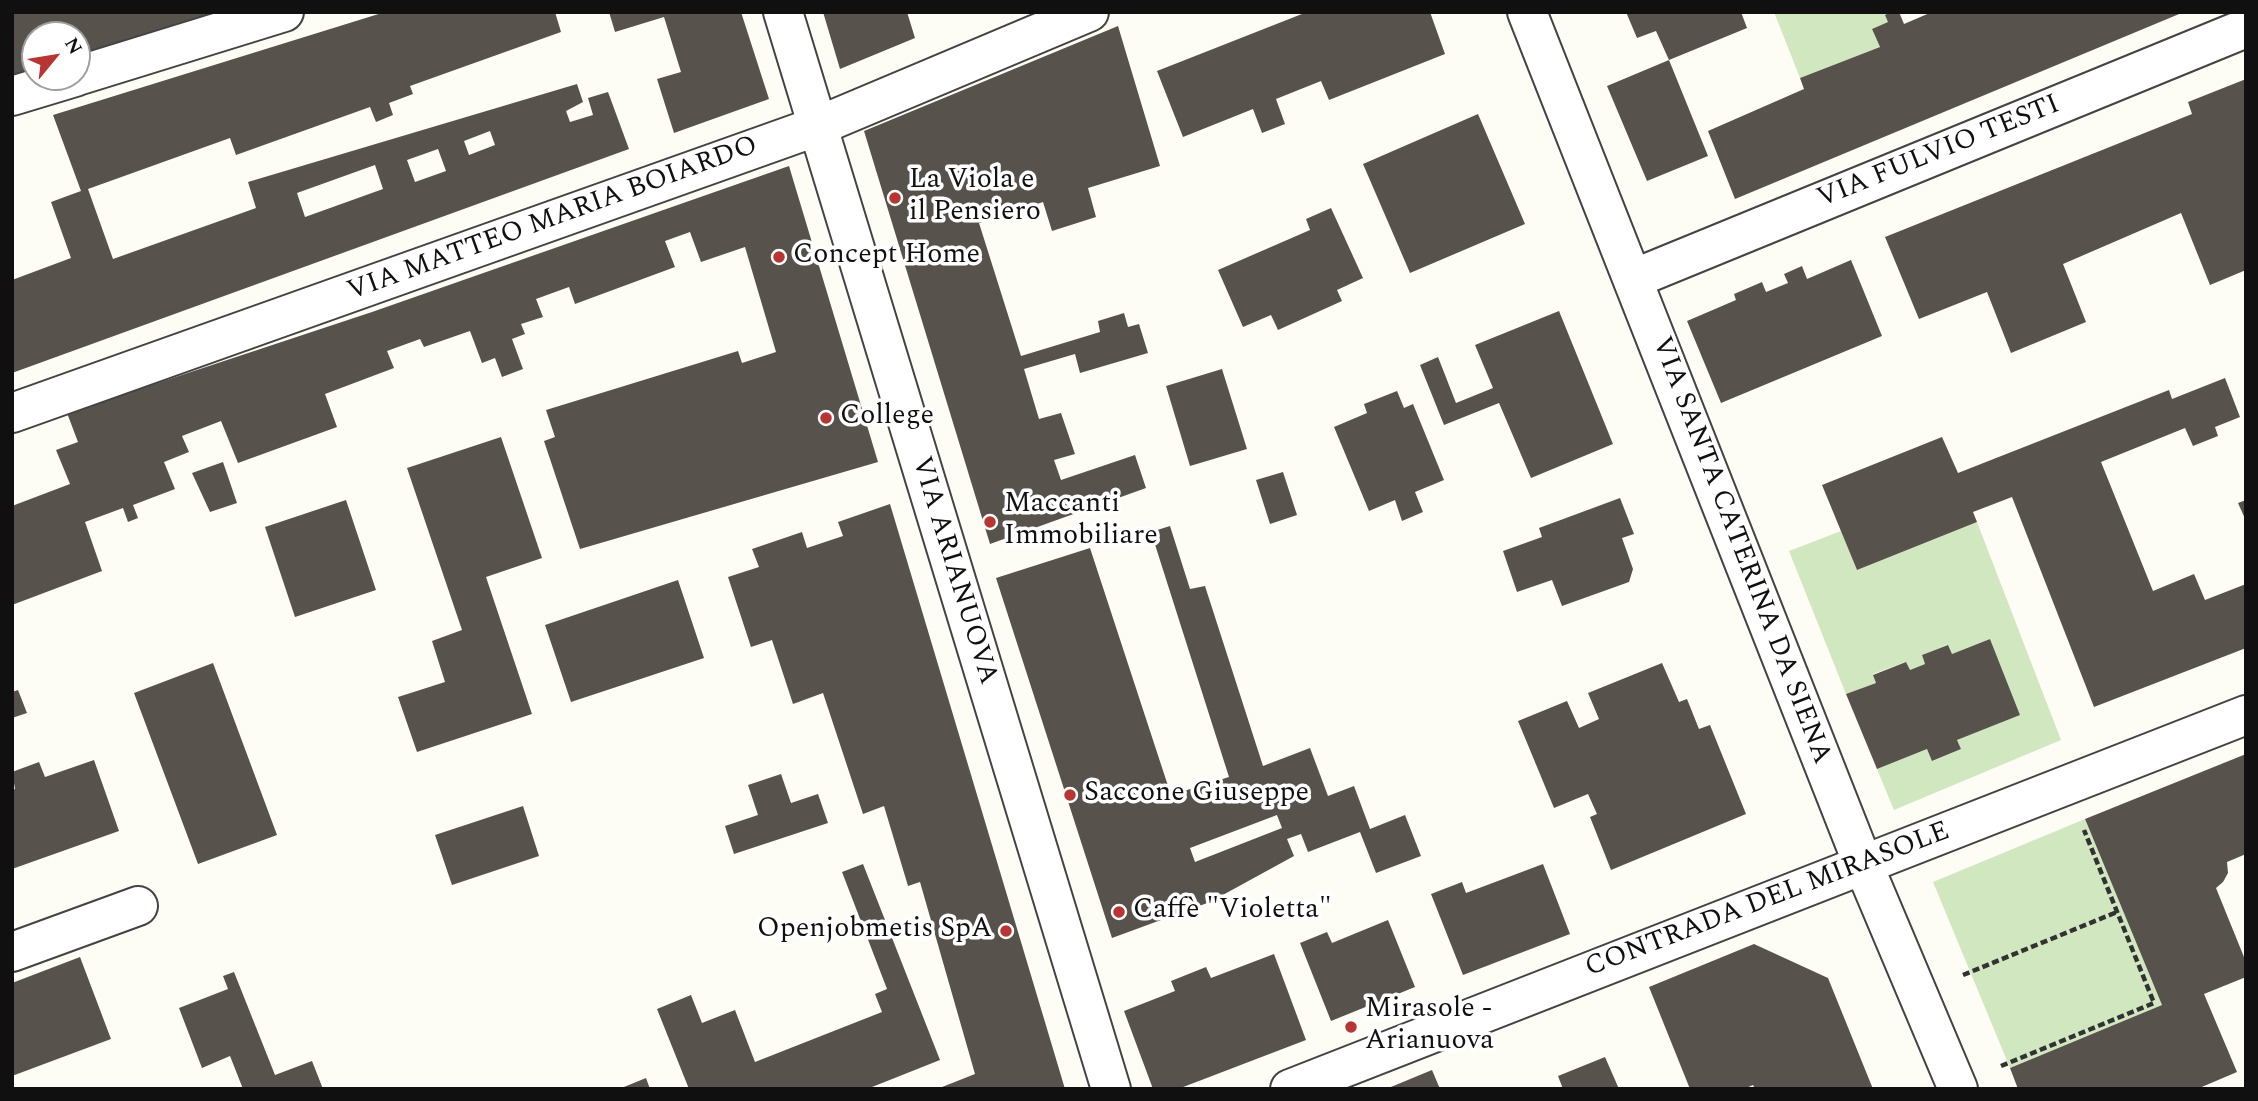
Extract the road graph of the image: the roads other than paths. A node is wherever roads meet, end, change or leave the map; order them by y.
1 (284, 12) edge
2 (783, 12) edge
3 (1088, 12) edge
4 (1527, 12) edge
5 (2246, 28) edge
6 (91, 72) edge
7 (29, 91) edge
8 (12, 96) edge
9 (818, 126) junction
10 (1633, 279) junction
11 (12, 413) edge
12 (2246, 715) edge
13 (1863, 863) junction
14 (138, 906) dead end
15 (12, 952) edge
16 (1111, 1089) edge
17 (1290, 1089) edge
18 (1958, 1089) edge

1 - 6 street
2 - 9 street, VIA ARIANUOVA
3 - 9 street, VIA MATTEO MARIA BOIARDO
4 - 10 street, VIA SANTA CATERINA DA SIENA
5 - 10 street, VIA FULVIO TESTI
7 - 8 street
9 - 11 street, VIA MATTEO MARIA BOIARDO
9 - 16 street, VIA ARIANUOVA
10 - 13 street, VIA SANTA CATERINA DA SIENA
12 - 13 street, CONTRADA DEL MIRASOLE
13 - 17 street, CONTRADA DEL MIRASOLE
13 - 18 street, VIA SANTA CATERINA DA SIENA
14 - 15 street

